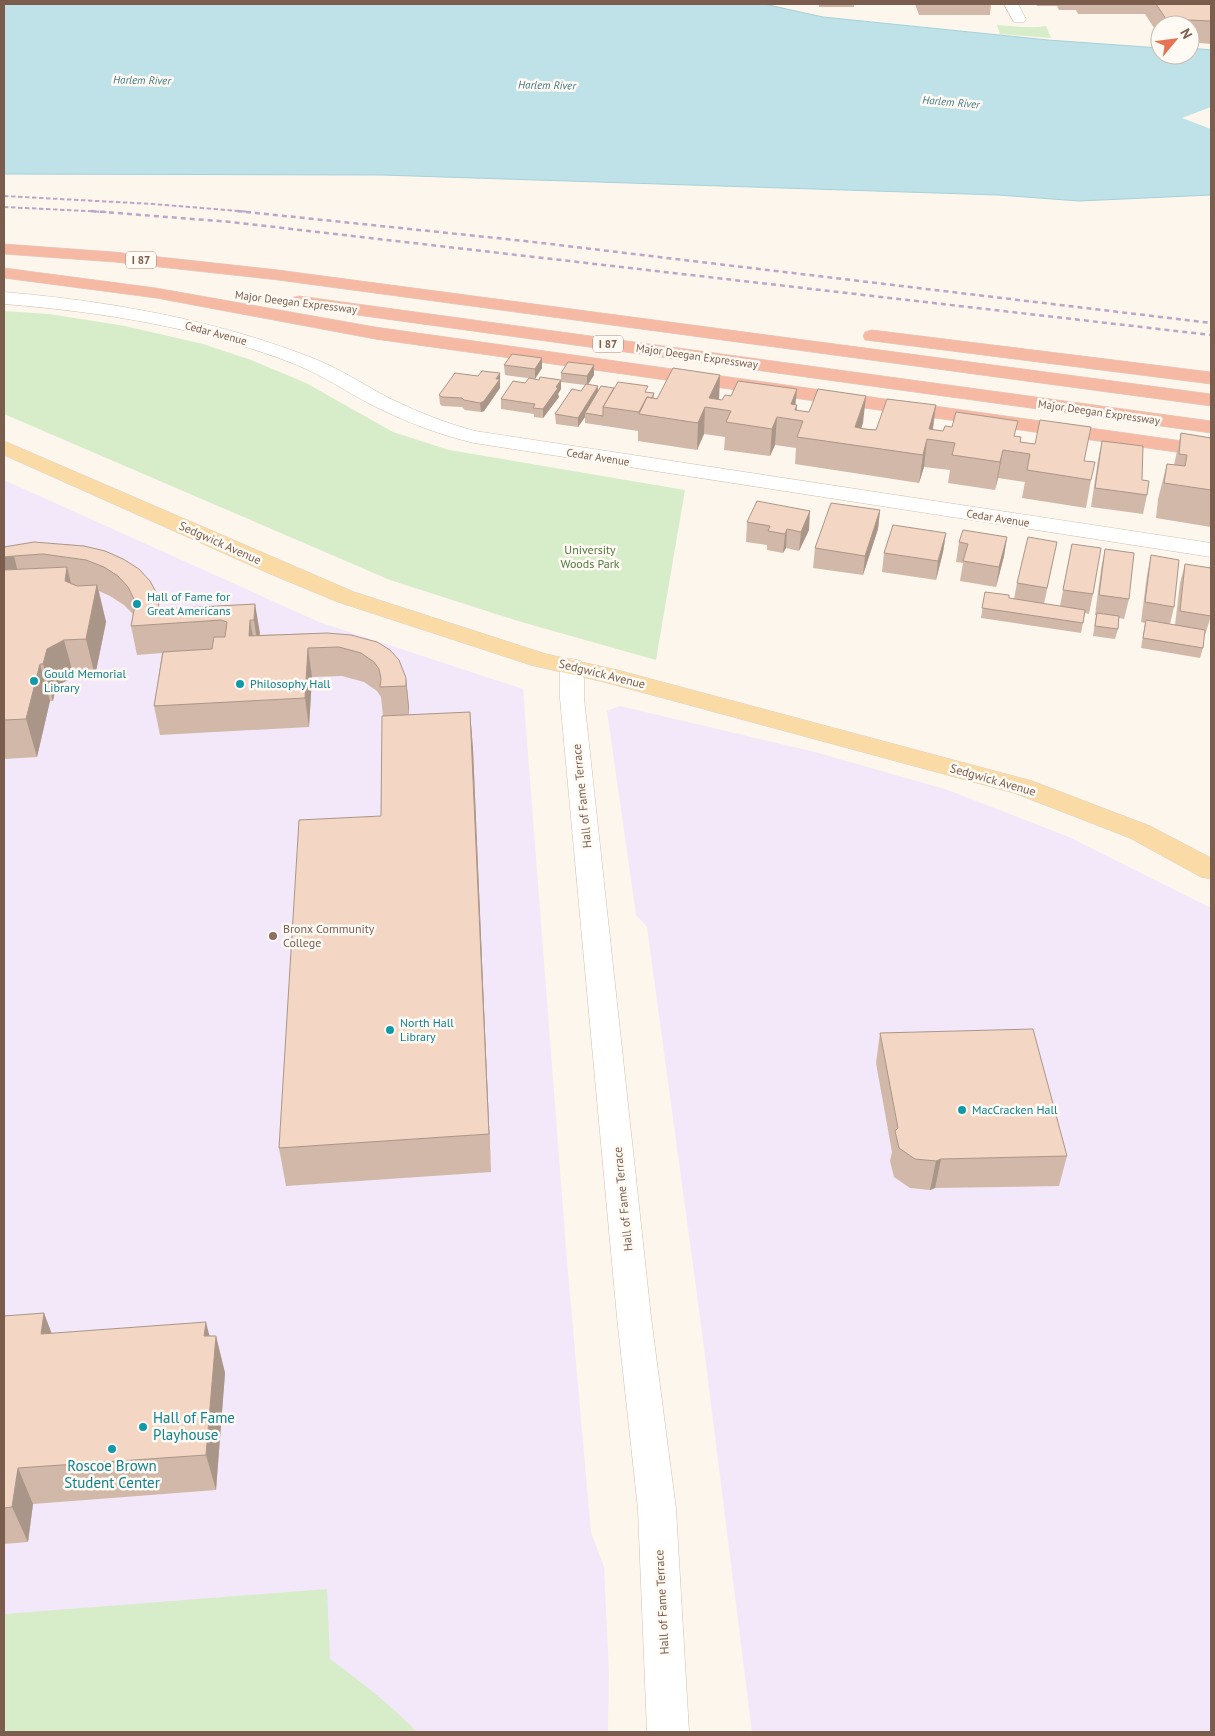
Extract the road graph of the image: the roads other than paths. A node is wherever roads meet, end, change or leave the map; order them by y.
1 (1011, 4) edge
2 (1019, 19) dead end
3 (4, 249) edge
4 (4, 273) edge
5 (278, 275) junction
6 (4, 298) edge
7 (821, 330) dead end
8 (850, 333) dead end
9 (1211, 378) edge
10 (1211, 400) edge
11 (1211, 427) edge
12 (4, 447) edge
13 (1211, 451) edge
14 (1211, 550) edge
15 (572, 666) junction
16 (1211, 870) edge
17 (668, 1732) edge

1 - 2 street
3 - 5 highway, Major Deegan Expressway / I 87
4 - 11 highway, Major Deegan Expressway / I 87
4 - 13 highway
5 - 7 highway
5 - 10 highway, Major Deegan Expressway / I 87
6 - 14 street, Cedar Avenue
8 - 9 highway
12 - 15 main road, Sedgwick Avenue
15 - 16 main road, Sedgwick Avenue
15 - 17 street, Hall of Fame Terrace

